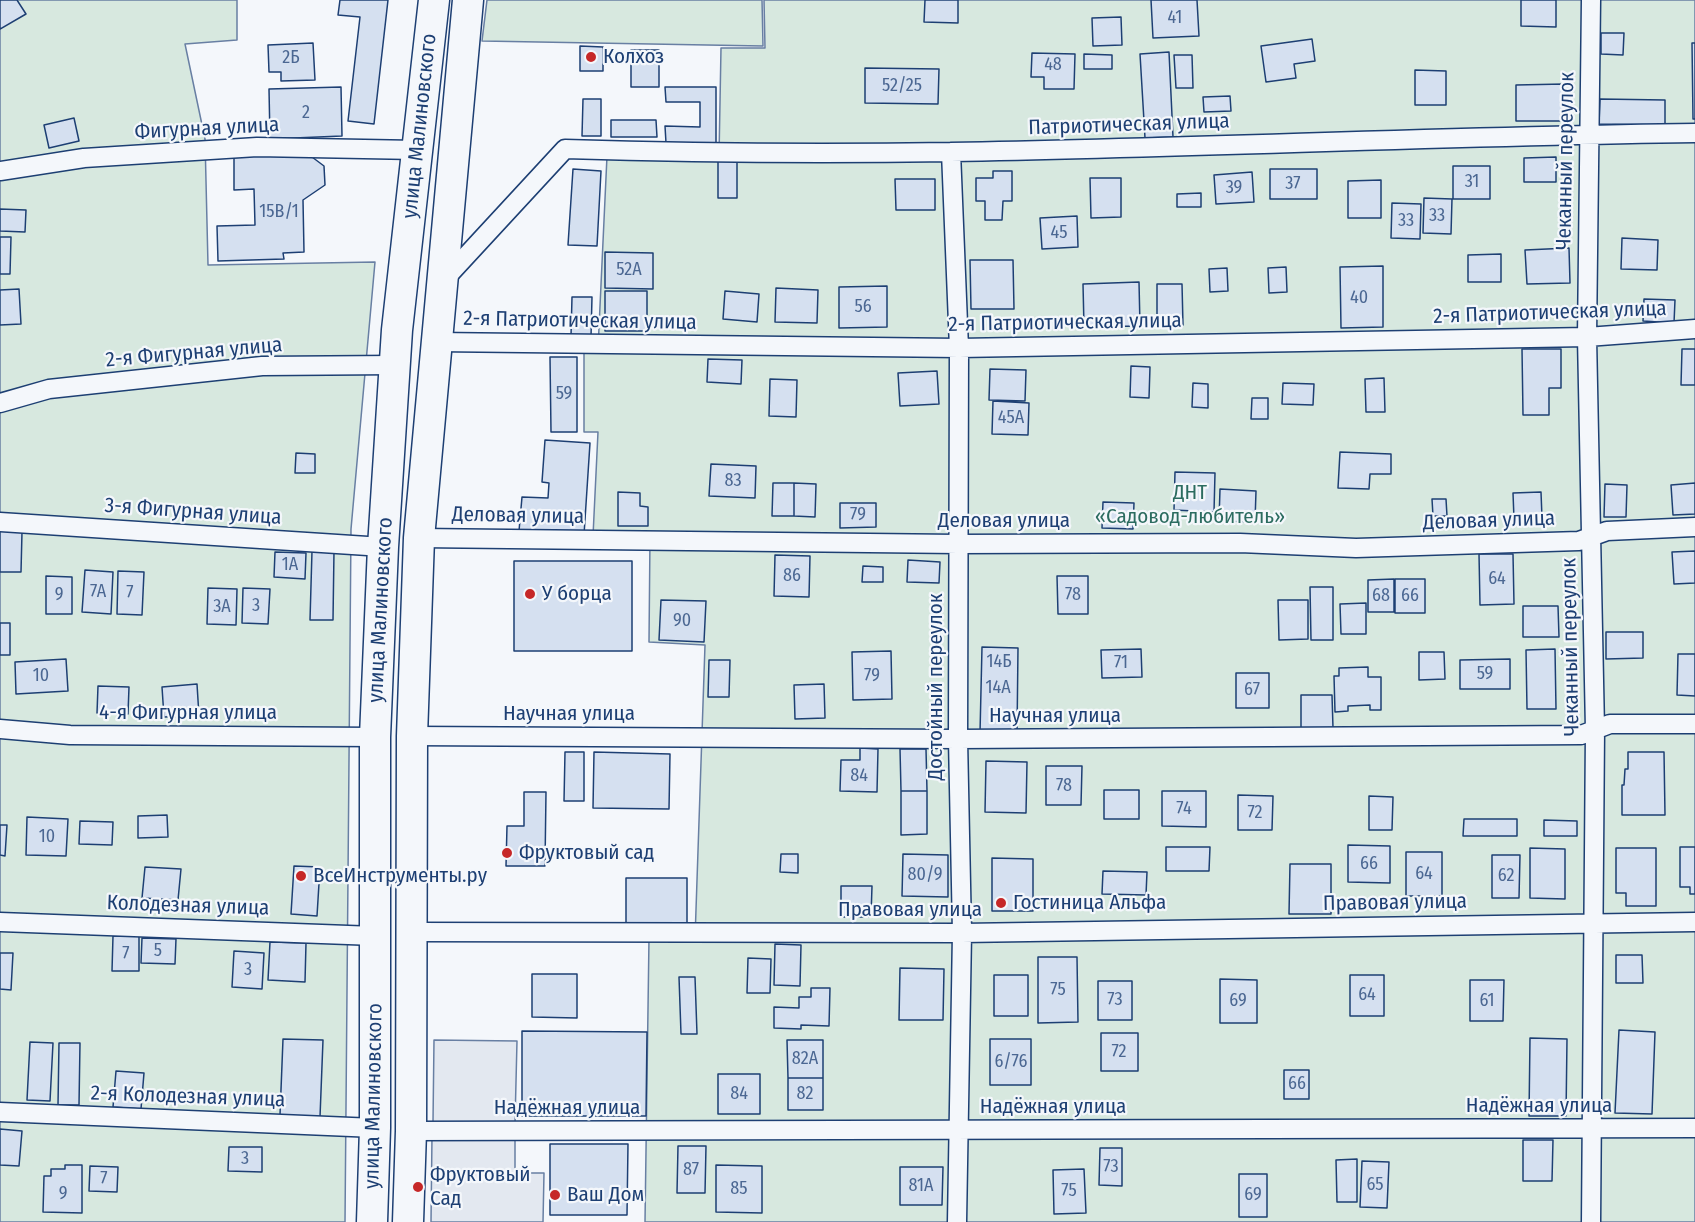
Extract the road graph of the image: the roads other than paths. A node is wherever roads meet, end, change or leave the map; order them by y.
1 (434, 0) edge
2 (468, 0) edge
3 (1591, 0) edge
4 (1695, 134) edge
5 (1589, 135) junction
6 (417, 150) junction
7 (951, 152) junction
8 (0, 171) edge
9 (441, 283) junction
10 (1695, 329) edge
11 (1587, 338) junction
12 (436, 342) junction
13 (959, 348) junction
14 (395, 365) junction
15 (0, 403) edge
16 (0, 522) edge
17 (1695, 527) edge
18 (1593, 536) junction
19 (419, 538) junction
20 (958, 544) junction
21 (383, 547) junction
22 (1695, 724) edge
23 (0, 729) edge
24 (1595, 730) junction
25 (412, 736) junction
26 (375, 737) junction
27 (958, 739) junction
28 (0, 922) edge
29 (1594, 922) junction
30 (1695, 922) edge
31 (412, 932) junction
32 (962, 933) junction
33 (375, 936) junction
34 (0, 1112) edge
35 (375, 1128) junction
36 (1695, 1128) edge
37 (1591, 1129) junction
38 (958, 1130) junction
39 (411, 1131) junction
40 (372, 1222) edge
41 (408, 1222) edge
42 (957, 1222) edge
43 (1591, 1222) edge

1 - 6 highway, улица Малиновского
2 - 9 highway, улица Малиновского
3 - 5 street, Чеканный переулок
4 - 5 street, Патриотическая улица
5 - 7 street, Патриотическая улица
5 - 11 street, Чеканный переулок
6 - 8 street, Фигурная улица
6 - 14 highway, улица Малиновского
7 - 9 street, Патриотическая улица
7 - 13 street, Достойный переулок
9 - 12 highway, улица Малиновского
10 - 11 street, 2-я Патриотическая улица
11 - 13 street, 2-я Патриотическая улица
11 - 18 street, Чеканный переулок
12 - 13 street, 2-я Патриотическая улица
12 - 19 highway, улица Малиновского
13 - 20 street, Достойный переулок
14 - 15 street, 2-я Фигурная улица
14 - 21 highway, улица Малиновского
16 - 21 street, 3-я Фигурная улица
17 - 18 street, Деловая улица
18 - 20 street, Деловая улица
18 - 24 street, Чеканный переулок
19 - 20 street, Деловая улица
19 - 25 highway, улица Малиновского
20 - 27 street, Достойный переулок
21 - 26 highway, улица Малиновского
22 - 24 street, Научная улица
23 - 26 street, 4-я Фигурная улица
24 - 27 street, Научная улица
24 - 29 street, Чеканный переулок
25 - 27 street, Научная улица
25 - 31 highway, улица Малиновского
26 - 33 highway, улица Малиновского
27 - 32 street, Достойный переулок
28 - 33 street, Колодезная улица
29 - 30 street, Правовая улица
29 - 32 street, Правовая улица
29 - 37 street, Чеканный переулок
31 - 32 street, Правовая улица
31 - 39 highway, улица Малиновского
32 - 38 street, Достойный переулок
33 - 35 highway, улица Малиновского
34 - 35 street, 2-я Колодезная улица
35 - 40 highway, улица Малиновского
36 - 37 street, Надёжная улица
37 - 38 street, Надёжная улица
37 - 43 street, Чеканный переулок
38 - 39 street, Надёжная улица
38 - 42 street, Достойный переулок
39 - 41 highway, улица Малиновского

